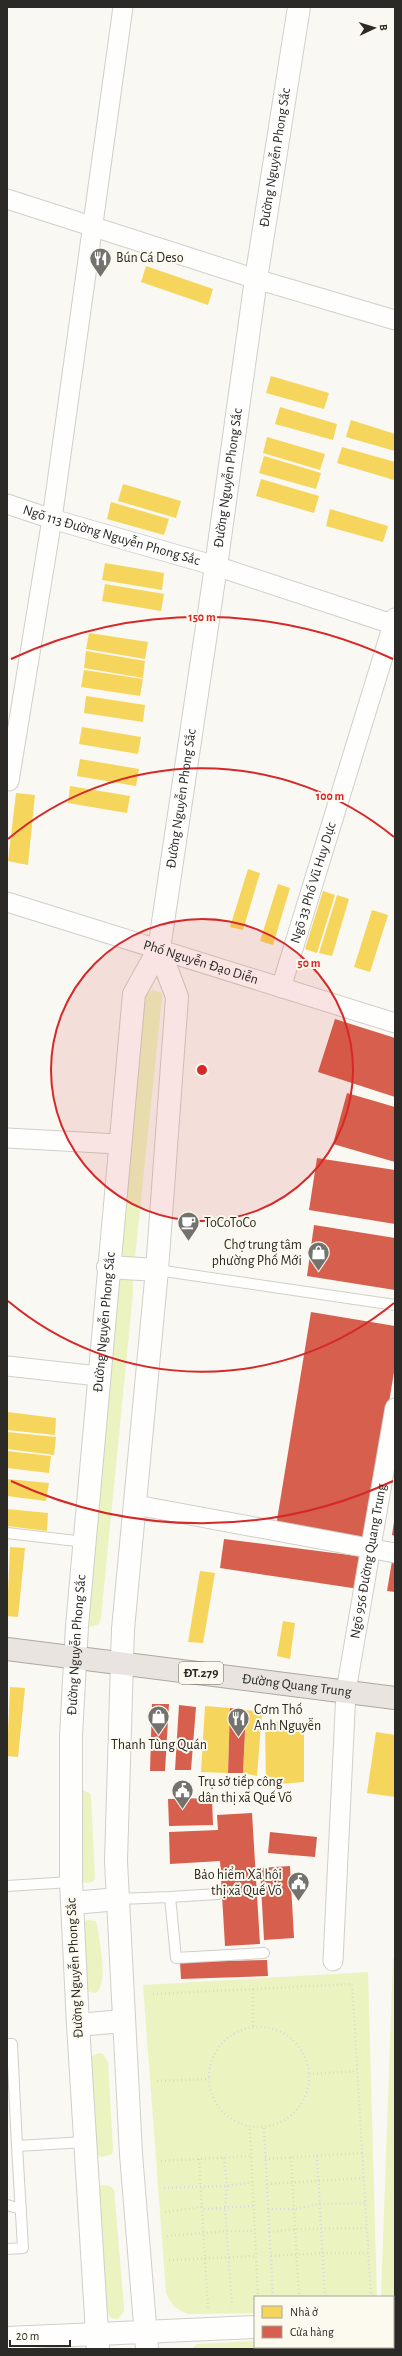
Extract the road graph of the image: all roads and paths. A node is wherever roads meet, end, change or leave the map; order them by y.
1 (123, 7) edge
2 (299, 7) edge
3 (7, 199) edge
4 (91, 226) junction
5 (256, 279) junction
6 (395, 320) edge
7 (7, 504) edge
8 (52, 519) junction
9 (216, 566) junction
10 (394, 623) edge
11 (9, 781) dead end
12 (7, 902) edge
13 (159, 949) junction
14 (282, 988) junction
15 (395, 1023) edge
16 (7, 1138) edge
17 (119, 1144) junction
18 (108, 1267) junction
19 (157, 1270) junction
20 (395, 1305) edge
21 (7, 1366) edge
22 (98, 1376) junction
23 (395, 1408) edge
24 (136, 1505) junction
25 (7, 1533) edge
26 (84, 1542) junction
27 (371, 1549) junction
28 (395, 1553) edge
29 (7, 1649) edge
30 (76, 1658) junction
31 (122, 1663) junction
32 (346, 1691) junction
33 (395, 1698) edge
34 (71, 1882) junction
35 (7, 1886) edge
36 (218, 1894) dead end
37 (170, 1897) junction
38 (118, 1900) junction
39 (72, 1903) junction
40 (264, 1953) dead end
41 (333, 1960) dead end
42 (253, 1989) junction
43 (153, 1994) dead end
44 (123, 2021) junction
45 (78, 2025) junction
46 (253, 2027) junction
47 (7, 2044) edge
48 (357, 2071) junction
49 (310, 2074) junction
50 (209, 2079) junction
51 (157, 2081) dead end
52 (11, 2095) edge
53 (264, 2128) junction
54 (250, 2129) junction
55 (85, 2142) junction
56 (17, 2146) junction
57 (362, 2153) junction
58 (251, 2156) junction
59 (317, 2156) junction
60 (292, 2157) junction
61 (224, 2158) junction
62 (199, 2159) junction
63 (265, 2159) junction
64 (161, 2161) dead end
65 (364, 2178) junction
66 (319, 2181) junction
67 (252, 2182) junction
68 (293, 2182) junction
69 (266, 2184) junction
70 (227, 2186) junction
71 (201, 2187) junction
72 (164, 2188) dead end
73 (365, 2203) junction
74 (320, 2204) junction
75 (7, 2205) edge
76 (254, 2206) junction
77 (201, 2207) junction
78 (225, 2208) junction
79 (21, 2209) junction
80 (268, 2209) junction
81 (294, 2209) junction
82 (165, 2212) dead end
83 (321, 2228) junction
84 (367, 2228) junction
85 (296, 2229) junction
86 (226, 2231) junction
87 (255, 2232) junction
88 (269, 2232) junction
89 (205, 2234) junction
90 (167, 2236) dead end
91 (7, 2249) edge
92 (323, 2253) junction
93 (369, 2253) junction
94 (256, 2256) junction
95 (271, 2256) junction
96 (297, 2256) junction
97 (228, 2257) junction
98 (203, 2258) junction
99 (169, 2260) dead end
100 (258, 2296) edge
101 (273, 2296) edge
102 (299, 2296) edge
103 (326, 2296) edge
104 (371, 2296) edge
105 (232, 2308) dead end
106 (208, 2309) dead end
107 (254, 2327) edge
108 (7, 2338) edge
109 (146, 2341) edge
110 (97, 2342) edge

1 - 4 street
2 - 5 main road, Đường Nguyễn Phong Sắc
3 - 4 street
4 - 5 street
4 - 8 street
5 - 6 street
5 - 9 main road, Đường Nguyễn Phong Sắc
7 - 8 street, Ngõ 113 Đường Nguyễn Phong Sắc
8 - 9 street, Ngõ 113 Đường Nguyễn Phong Sắc
8 - 11 street
9 - 10 street, Ngõ 113 Đường Nguyễn Phong Sắc
9 - 13 main road, Đường Nguyễn Phong Sắc
10 - 14 street, Ngõ 33 Phố Vũ Huy Dực
12 - 13 street, Phố Nguyễn Đạo Diễn
13 - 14 street, Phố Nguyễn Đạo Diễn
13 - 17 main road, Đường Nguyễn Phong Sắc
13 - 19 main road, Đường Nguyễn Phong Sắc
14 - 15 street, Phố Nguyễn Đạo Diễn
16 - 17 street
17 - 18 main road, Đường Nguyễn Phong Sắc
18 - 19 main road
18 - 22 main road, Đường Nguyễn Phong Sắc
19 - 20 lane
19 - 24 main road, Đường Nguyễn Phong Sắc
21 - 22 street
22 - 26 main road, Đường Nguyễn Phong Sắc
23 - 27 street, Ngõ 956 Đường Quang Trung
24 - 27 street
24 - 31 main road, Đường Nguyễn Phong Sắc
25 - 26 lane
26 - 30 main road, Đường Nguyễn Phong Sắc
27 - 28 street
27 - 32 street, Ngõ 956 Đường Quang Trung
29 - 30 main road, Đường Quang Trung / ĐT.279
30 - 31 main road, Đường Quang Trung / ĐT.279
30 - 34 main road, Đường Nguyễn Phong Sắc
31 - 32 main road, Đường Quang Trung / ĐT.279
31 - 38 main road, Đường Nguyễn Phong Sắc
32 - 33 main road, Đường Quang Trung / ĐT.279
32 - 41 street, Ngõ 956 Đường Quang Trung
34 - 35 lane
34 - 39 main road, Đường Nguyễn Phong Sắc
36 - 37 lane
37 - 38 lane
37 - 40 lane
38 - 39 main road
38 - 44 main road, Đường Nguyễn Phong Sắc
39 - 45 main road, Đường Nguyễn Phong Sắc
42 - 43 path
42 - 46 path
42 - 48 path
44 - 45 main road
44 - 109 main road, Đường Nguyễn Phong Sắc
45 - 55 main road, Đường Nguyễn Phong Sắc
46 - 49 path
46 - 50 path
47 - 52 lane
48 - 49 path
48 - 57 path
49 - 53 path
50 - 51 path
50 - 54 path
52 - 56 lane
53 - 54 path
53 - 63 path
54 - 58 path
55 - 56 lane
55 - 110 main road, Đường Nguyễn Phong Sắc
56 - 79 lane
57 - 59 path
57 - 65 path
58 - 61 path
58 - 67 path
59 - 60 path
59 - 66 path
60 - 63 path
60 - 68 path
61 - 62 path
61 - 70 path
62 - 64 path
62 - 71 path
63 - 69 path
65 - 66 path
65 - 73 path
66 - 68 path
66 - 74 path
67 - 70 path
67 - 76 path
68 - 69 path
68 - 81 path
69 - 80 path
70 - 71 path
70 - 78 path
71 - 72 path
71 - 77 path
73 - 74 path
73 - 84 path
74 - 81 path
74 - 83 path
75 - 79 lane
76 - 78 path
76 - 87 path
77 - 78 path
77 - 82 path
77 - 89 path
78 - 86 path
79 - 91 lane
80 - 81 path
80 - 88 path
81 - 85 path
83 - 84 path
83 - 85 path
83 - 92 path
84 - 93 path
85 - 88 path
85 - 96 path
86 - 87 path
86 - 89 path
86 - 97 path
87 - 94 path
88 - 95 path
89 - 90 path
89 - 98 path
92 - 93 path
92 - 96 path
92 - 103 path
93 - 104 path
94 - 97 path
94 - 100 path
95 - 96 path
95 - 101 path
96 - 102 path
97 - 98 path
97 - 105 path
98 - 99 path
98 - 106 path
107 - 109 main road
108 - 110 main road
109 - 110 main road

